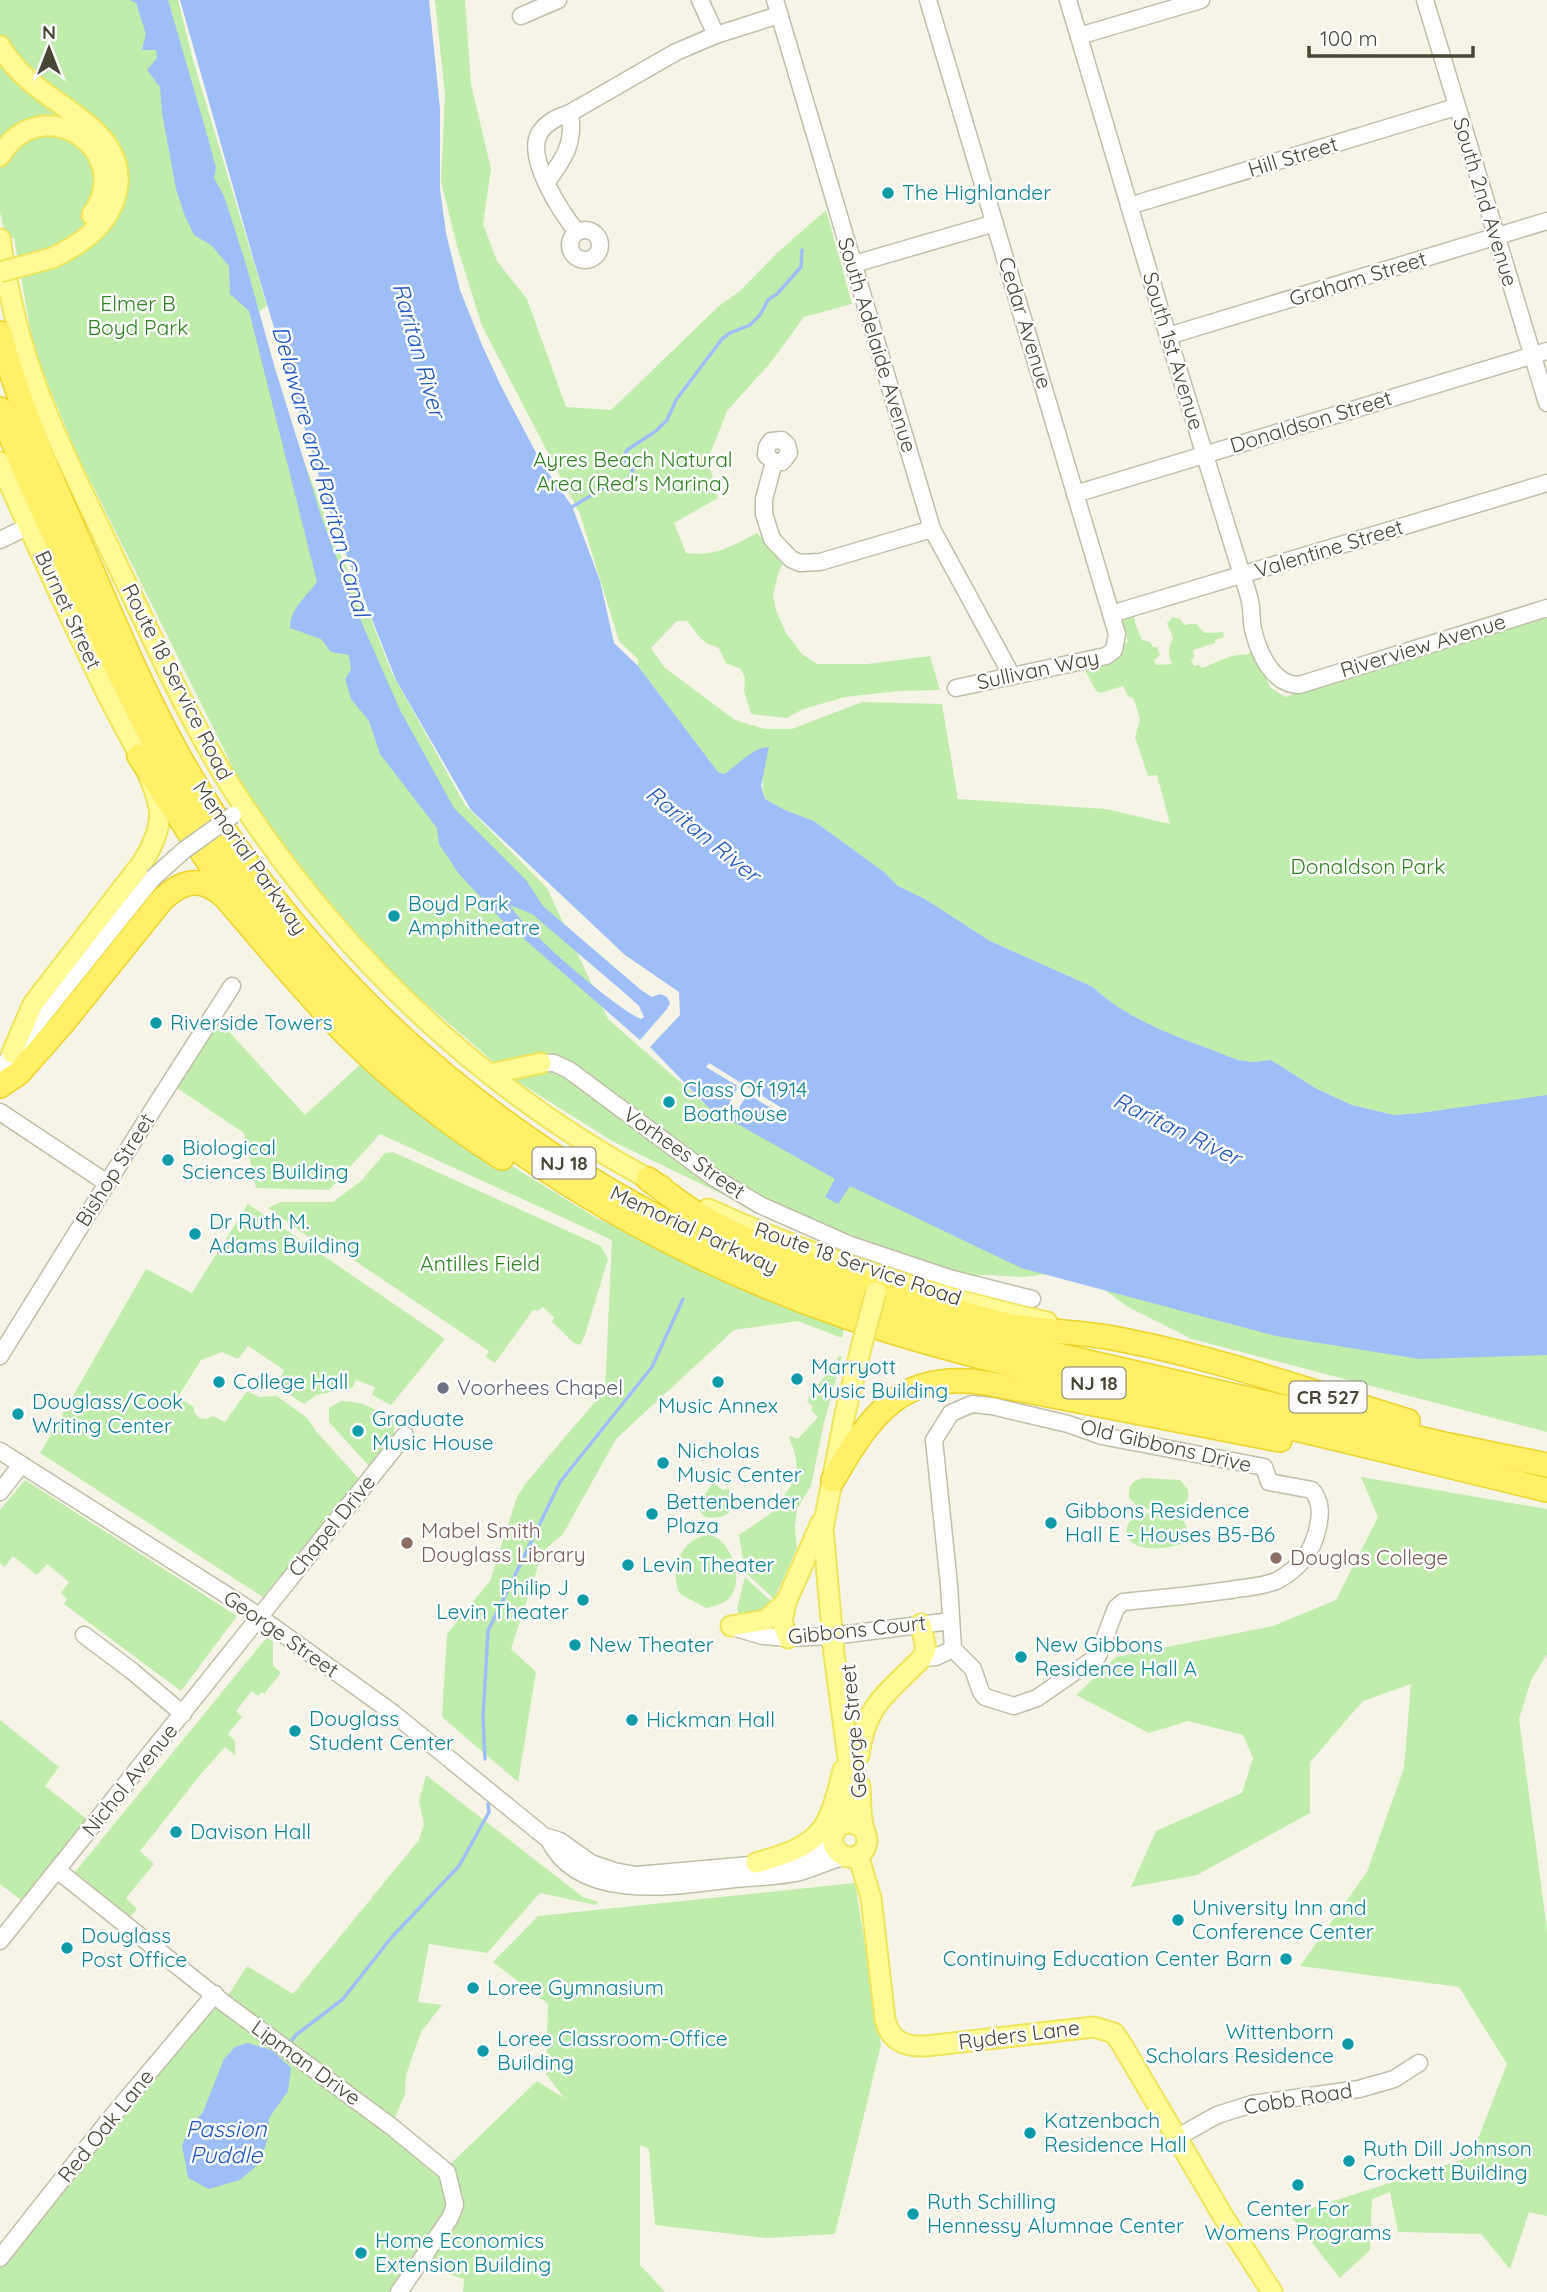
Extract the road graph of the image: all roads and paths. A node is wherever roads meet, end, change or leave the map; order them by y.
1 (558, 0) edge
2 (701, 0) edge
3 (928, 0) edge
4 (1068, 0) edge
5 (1201, 0) edge
6 (1425, 0) edge
7 (777, 8) edge
8 (521, 16) dead end
9 (716, 35) junction
10 (1079, 36) junction
11 (0, 46) edge
12 (1456, 107) junction
13 (570, 113) junction
14 (537, 152) junction
15 (0, 156) edge
16 (562, 159) junction
17 (547, 182) junction
18 (1129, 206) junction
19 (1547, 221) edge
20 (995, 223) junction
21 (577, 232) dead end
22 (1496, 237) junction
23 (0, 239) edge
24 (51, 252) junction
25 (0, 259) edge
26 (854, 264) junction
27 (0, 272) edge
28 (0, 333) edge
29 (1168, 335) junction
30 (1540, 353) edge
31 (1547, 403) edge
32 (0, 409) edge
33 (1205, 455) junction
34 (0, 462) edge
35 (774, 462) dead end
36 (1547, 483) edge
37 (1075, 494) junction
38 (29, 526) junction
39 (932, 529) junction
40 (0, 540) edge
41 (1242, 575) junction
42 (1547, 608) edge
43 (1111, 614) junction
44 (1115, 646) joint
45 (1012, 676) junction
46 (1298, 685) joint
47 (956, 688) dead end
48 (139, 757) junction
49 (238, 811) junction
50 (248, 924) junction
51 (232, 986) dead end
52 (6, 1061) edge
53 (541, 1063) junction
54 (489, 1074) junction
55 (0, 1086) edge
56 (531, 1106) junction
57 (0, 1112) edge
58 (648, 1179) junction
59 (107, 1182) junction
60 (736, 1274) junction
61 (877, 1290) junction
62 (1032, 1298) dead end
63 (1116, 1338) junction
64 (0, 1356) edge
65 (405, 1435) dead end
66 (0, 1451) edge
67 (1543, 1464) edge
68 (21, 1465) junction
69 (1460, 1469) junction
70 (833, 1480) junction
71 (1547, 1490) edge
72 (0, 1492) edge
73 (827, 1513) junction
74 (786, 1602) junction
75 (260, 1618) junction
76 (951, 1621) junction
77 (921, 1624) junction
78 (727, 1625) joint
79 (84, 1635) dead end
80 (838, 1635) junction
81 (788, 1638) junction
82 (953, 1649) junction
83 (922, 1658) junction
84 (183, 1714) junction
85 (853, 1757) junction
86 (863, 1828) junction
87 (835, 1832) junction
88 (548, 1838) junction
89 (851, 1856) junction
90 (756, 1863) junction
91 (57, 1870) junction
92 (0, 1914) edge
93 (13, 1924) junction
94 (0, 1941) edge
95 (215, 1994) junction
96 (1419, 2063) dead end
97 (1178, 2137) junction
98 (0, 2258) edge
99 (399, 2292) edge
100 (1272, 2292) edge

1 - 8 street
2 - 9 street
3 - 20 street, Cedar Avenue
4 - 10 street, South 1st Avenue
5 - 10 street
6 - 12 street, South 2nd Avenue
7 - 9 street
7 - 26 street, South Adelaide Avenue
9 - 13 street
10 - 18 street, South 1st Avenue
11 - 24 main road
12 - 18 street, Hill Street
12 - 22 street, South 2nd Avenue
13 - 14 street
13 - 16 street
14 - 16 street
14 - 17 street
15 - 24 main road
16 - 17 street
17 - 21 street
18 - 29 street, South 1st Avenue
19 - 22 street, Graham Street
20 - 26 street
20 - 37 street, Cedar Avenue
22 - 29 street, Graham Street
22 - 30 street, South 2nd Avenue
23 - 49 main road, Route 18 Service Road
24 - 25 main road
24 - 27 main road, bridge
26 - 39 street, South Adelaide Avenue
28 - 67 highway, Memorial Parkway / NJ 18
29 - 33 street, South 1st Avenue
30 - 31 street, South 2nd Avenue
30 - 33 street, Donaldson Street
32 - 60 highway, Memorial Parkway / NJ 18
33 - 37 street, Donaldson Street
33 - 41 street, South 1st Avenue
34 - 38 main road, Burnet Street
35 - 39 street
36 - 41 street, Valentine Street
37 - 43 street, Cedar Avenue
38 - 40 street
38 - 48 main road, Burnet Street
39 - 45 street, South Adelaide Avenue
41 - 43 street, Valentine Street
41 - 46 street, South 1st Avenue
42 - 46 street, Riverview Avenue
43 - 44 street, Cedar Avenue
44 - 45 street, Sullivan Way
45 - 47 street, Sullivan Way
48 - 50 highway
48 - 52 main road, Burnet Street
49 - 52 street, bridge
49 - 54 main road, Route 18 Service Road
50 - 55 highway
50 - 60 highway
51 - 59 street, Bishop Street
53 - 54 main road
53 - 56 main road
53 - 62 street, Vorhees Street
54 - 56 main road, Route 18 Service Road
56 - 58 main road, Route 18 Service Road
57 - 59 street
58 - 61 highway
58 - 63 main road, Route 18 Service Road
59 - 64 street, Bishop Street
60 - 69 highway, Memorial Parkway / NJ 18
61 - 63 highway, CR 527
61 - 70 main road, bridge
63 - 67 highway, CR 527
65 - 75 street, Chapel Drive
66 - 68 street, George Street
68 - 72 street
68 - 75 street, George Street
69 - 70 highway, CR 527
69 - 71 highway, NJ 18
70 - 73 main road
73 - 74 main road
73 - 80 main road, George Street
74 - 78 main road
74 - 81 main road
75 - 84 street, Nichol Avenue
75 - 88 street, George Street
76 - 77 street, Gibbons Court
76 - 82 street, Old Gibbons Drive
76 - 82 street, Old Gibbons Drive
77 - 80 street, Gibbons Court
77 - 83 main road
78 - 81 street, Gibbons Court
79 - 84 street
80 - 81 street, Gibbons Court
80 - 85 main road, George Street
82 - 83 street, Gibbons Court
83 - 85 main road
84 - 91 street, Nichol Avenue
85 - 86 main road, George Street
85 - 87 main road, George Street
85 - 90 main road
86 - 87 main road
86 - 89 main road
87 - 89 main road
87 - 90 street, George Street
88 - 89 street, George Street
88 - 90 street, George Street
89 - 97 main road, Ryders Lane
91 - 93 street, Nichol Avenue
91 - 95 street, Lipman Drive
92 - 93 street
93 - 94 street, Nichol Avenue
95 - 98 street, Red Oak Lane
95 - 99 street, Lipman Drive
96 - 97 street, Cobb Road
97 - 100 main road, Ryders Lane

